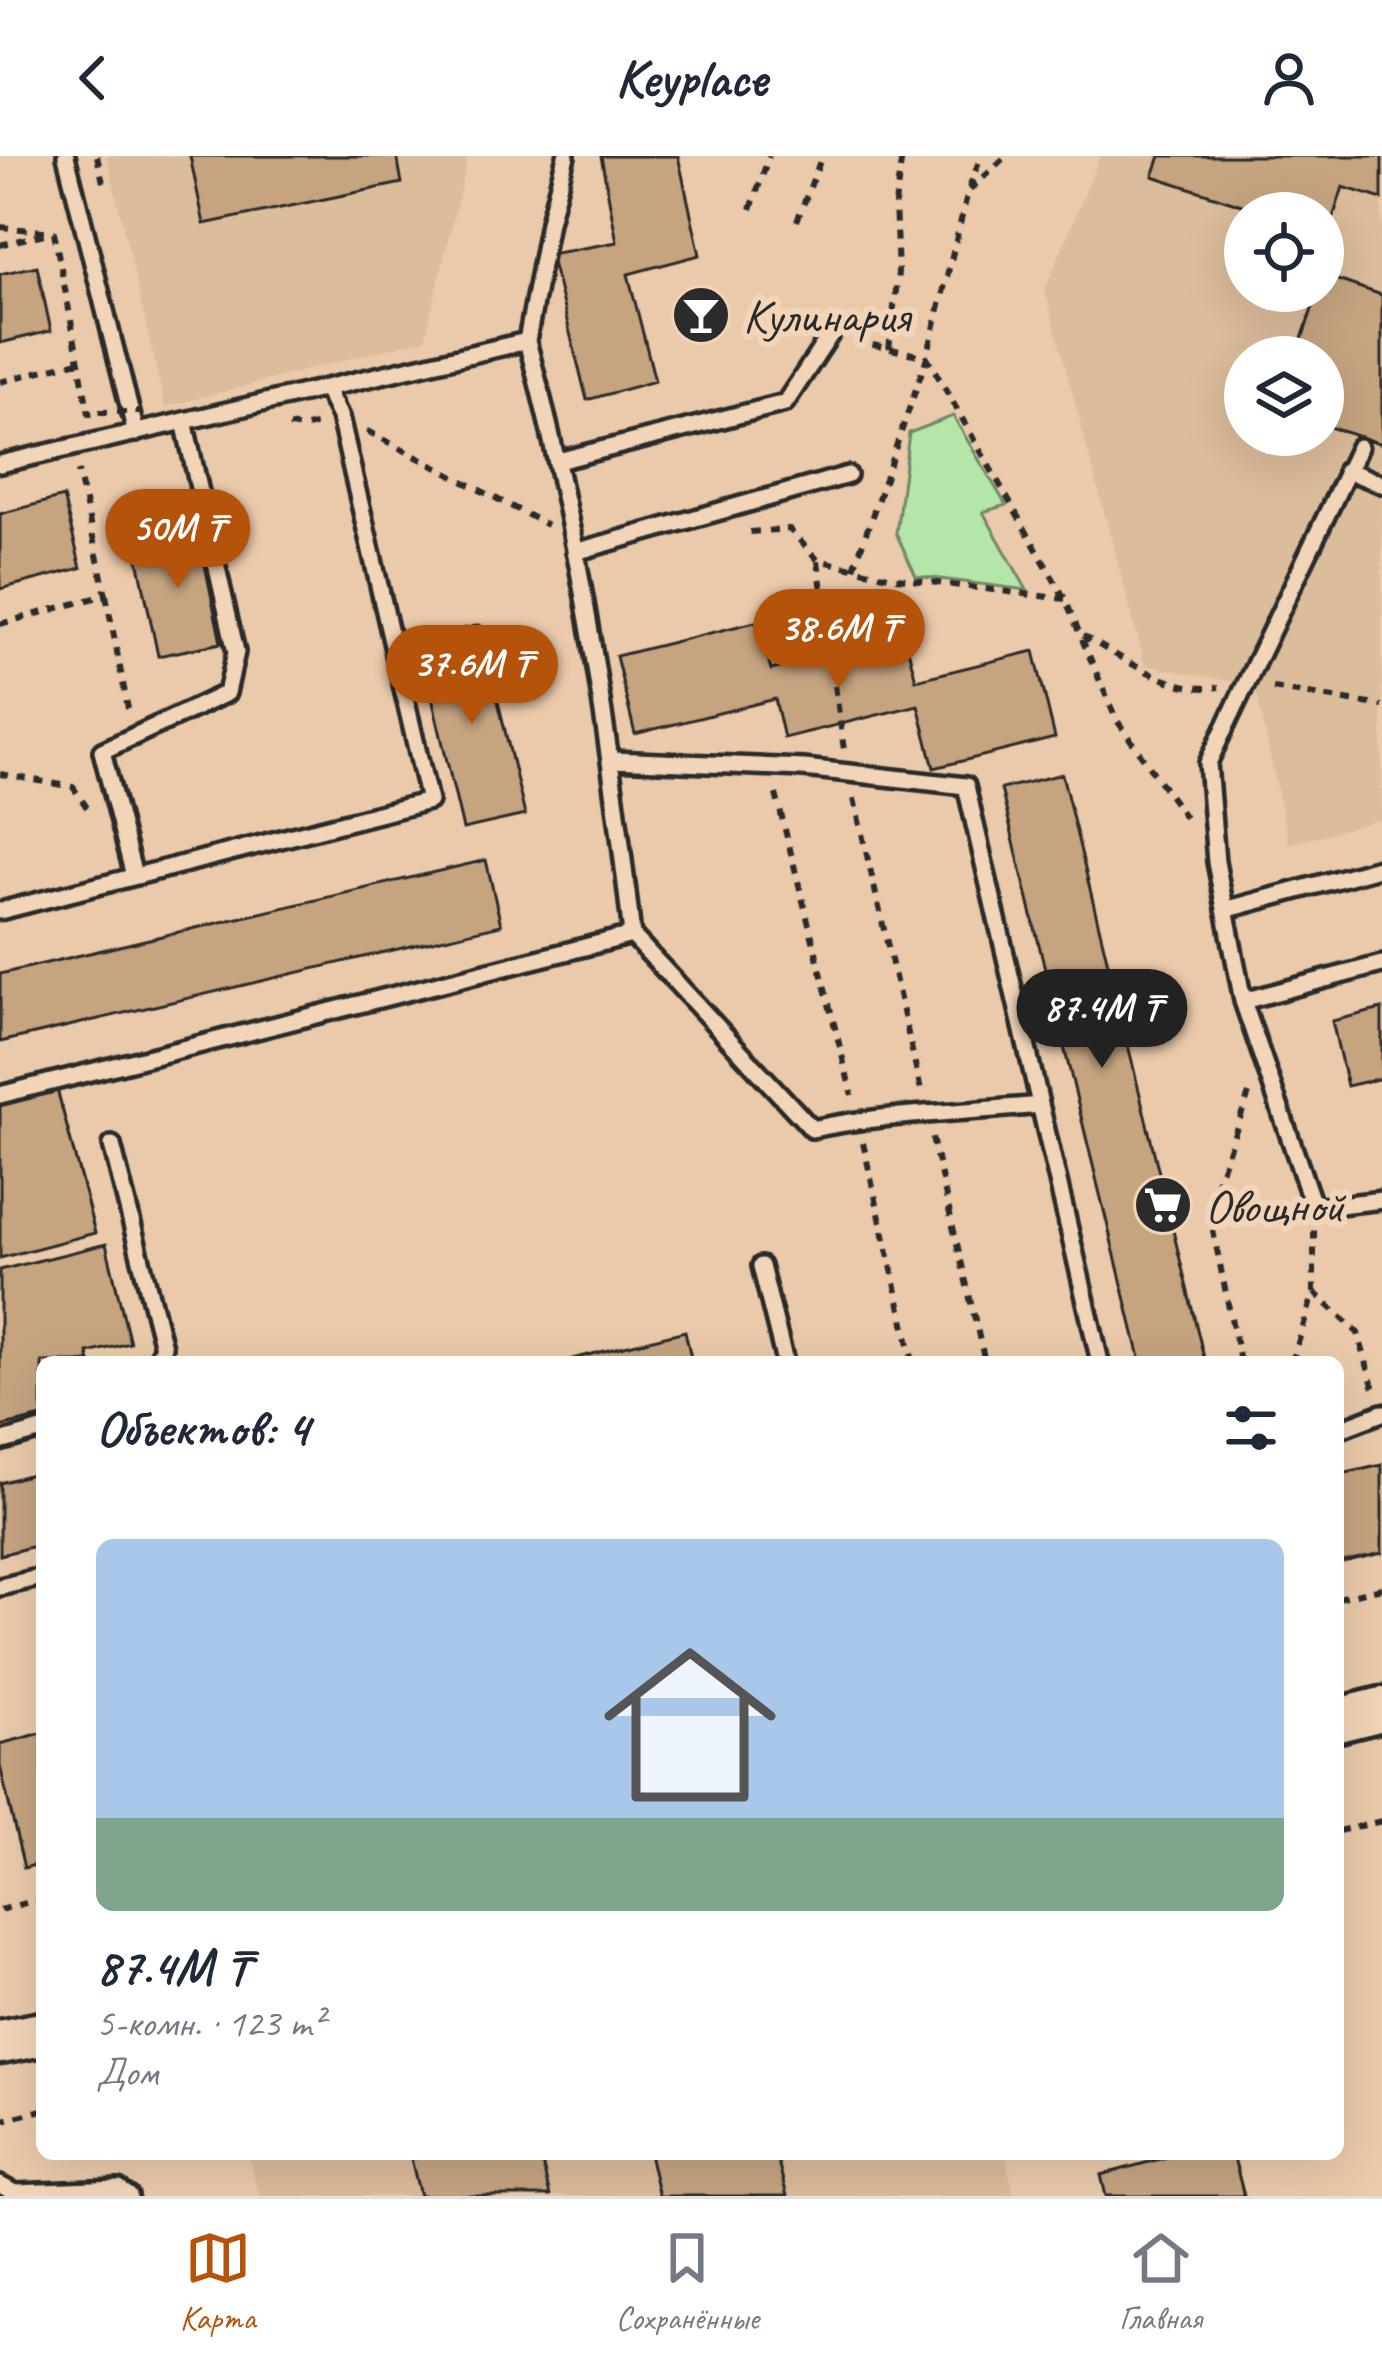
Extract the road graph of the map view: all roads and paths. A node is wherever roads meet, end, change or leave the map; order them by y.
1 (66, 156) edge
2 (97, 156) edge
3 (566, 156) edge
4 (769, 156) edge
5 (822, 156) edge
6 (902, 156) edge
7 (981, 156) edge
8 (1006, 156) edge
9 (968, 192) junction
10 (107, 202) dead end
11 (752, 209) dead end
12 (797, 221) dead end
13 (0, 227) edge
14 (53, 232) junction
15 (0, 245) edge
16 (830, 335) joint
17 (527, 341) junction
18 (889, 349) junction
19 (926, 357) junction
20 (78, 361) junction
21 (0, 382) edge
22 (326, 389) junction
23 (142, 412) dead end
24 (340, 417) junction
25 (184, 422) junction
26 (282, 424) dead end
27 (136, 433) junction
28 (73, 447) junction
29 (1359, 447) dead end
30 (558, 461) junction
31 (0, 464) edge
32 (1346, 470) junction
33 (848, 475) dead end
34 (1382, 484) edge
35 (746, 532) dead end
36 (573, 544) junction
37 (818, 560) junction
38 (854, 568) junction
39 (106, 595) junction
40 (1066, 599) junction
41 (0, 624) edge
42 (1080, 634) junction
43 (1245, 683) junction
44 (1382, 706) edge
45 (134, 736) junction
46 (612, 760) junction
47 (770, 766) junction
48 (848, 773) junction
49 (0, 774) edge
50 (98, 823) dead end
51 (1216, 862) junction
52 (1382, 867) edge
53 (134, 876) junction
54 (1226, 910) junction
55 (0, 911) edge
56 (632, 935) junction
57 (1382, 964) edge
58 (1243, 1001) junction
59 (1262, 1057) junction
60 (0, 1095) edge
61 (1040, 1105) junction
62 (928, 1117) junction
63 (858, 1118) junction
64 (112, 1145) dead end
65 (1382, 1200) edge
66 (1314, 1208) junction
67 (761, 1266) dead end
68 (1315, 1292) junction
69 (158, 1356) edge
70 (784, 1356) edge
71 (912, 1356) edge
72 (984, 1356) edge
73 (1099, 1356) edge
74 (1239, 1356) edge
75 (1294, 1356) edge
76 (1381, 1413) edge
77 (1344, 1428) edge
78 (36, 1432) edge
79 (0, 1442) edge
80 (36, 1578) edge
81 (0, 1587) edge
82 (1382, 1588) edge
83 (1344, 1597) edge
84 (1382, 1709) edge
85 (1344, 1718) edge
86 (1382, 1821) edge
87 (1344, 1830) edge
88 (36, 1900) edge
89 (0, 1910) edge
90 (36, 2035) edge
91 (0, 2042) edge
92 (36, 2112) edge
93 (0, 2121) edge
94 (0, 2185) edge
95 (129, 2196) edge

1 - 27 lane
2 - 10 path
3 - 17 lane
4 - 11 path
5 - 12 path
6 - 18 path
7 - 9 path
8 - 9 path
9 - 19 path
13 - 14 path
14 - 15 path
14 - 20 path
16 - 18 path
16 - 30 lane
17 - 22 lane
17 - 30 lane
18 - 19 path
19 - 38 path
19 - 40 path
20 - 21 path
20 - 23 path, bridge
22 - 24 lane
22 - 25 lane
24 - 26 path
24 - 36 path
24 - 53 lane
25 - 27 lane
25 - 45 lane
27 - 28 lane
28 - 31 lane
28 - 39 path
29 - 32 lane
30 - 36 lane
32 - 34 lane
32 - 43 lane
33 - 36 lane
35 - 37 path
36 - 46 lane
37 - 38 path
37 - 48 path
38 - 40 path
39 - 41 path
39 - 45 path
40 - 42 path
42 - 43 path
42 - 51 path
43 - 44 path
43 - 51 lane
45 - 53 lane
46 - 47 lane
46 - 56 lane
47 - 48 lane
47 - 63 path
48 - 61 lane
48 - 62 path
49 - 50 path
51 - 54 lane
52 - 54 lane
53 - 55 lane
54 - 58 lane
56 - 60 lane
56 - 63 lane
57 - 58 lane
58 - 59 lane
59 - 66 lane
59 - 74 path
61 - 62 lane
61 - 73 lane
62 - 63 lane
62 - 72 path
63 - 71 path
64 - 69 lane
65 - 66 lane
66 - 68 path
67 - 70 lane
68 - 75 path
68 - 76 path
76 - 77 lane
78 - 79 lane
80 - 81 lane
82 - 83 path
84 - 85 main road
86 - 87 path
88 - 89 path
90 - 91 main road
92 - 93 path
94 - 95 lane

